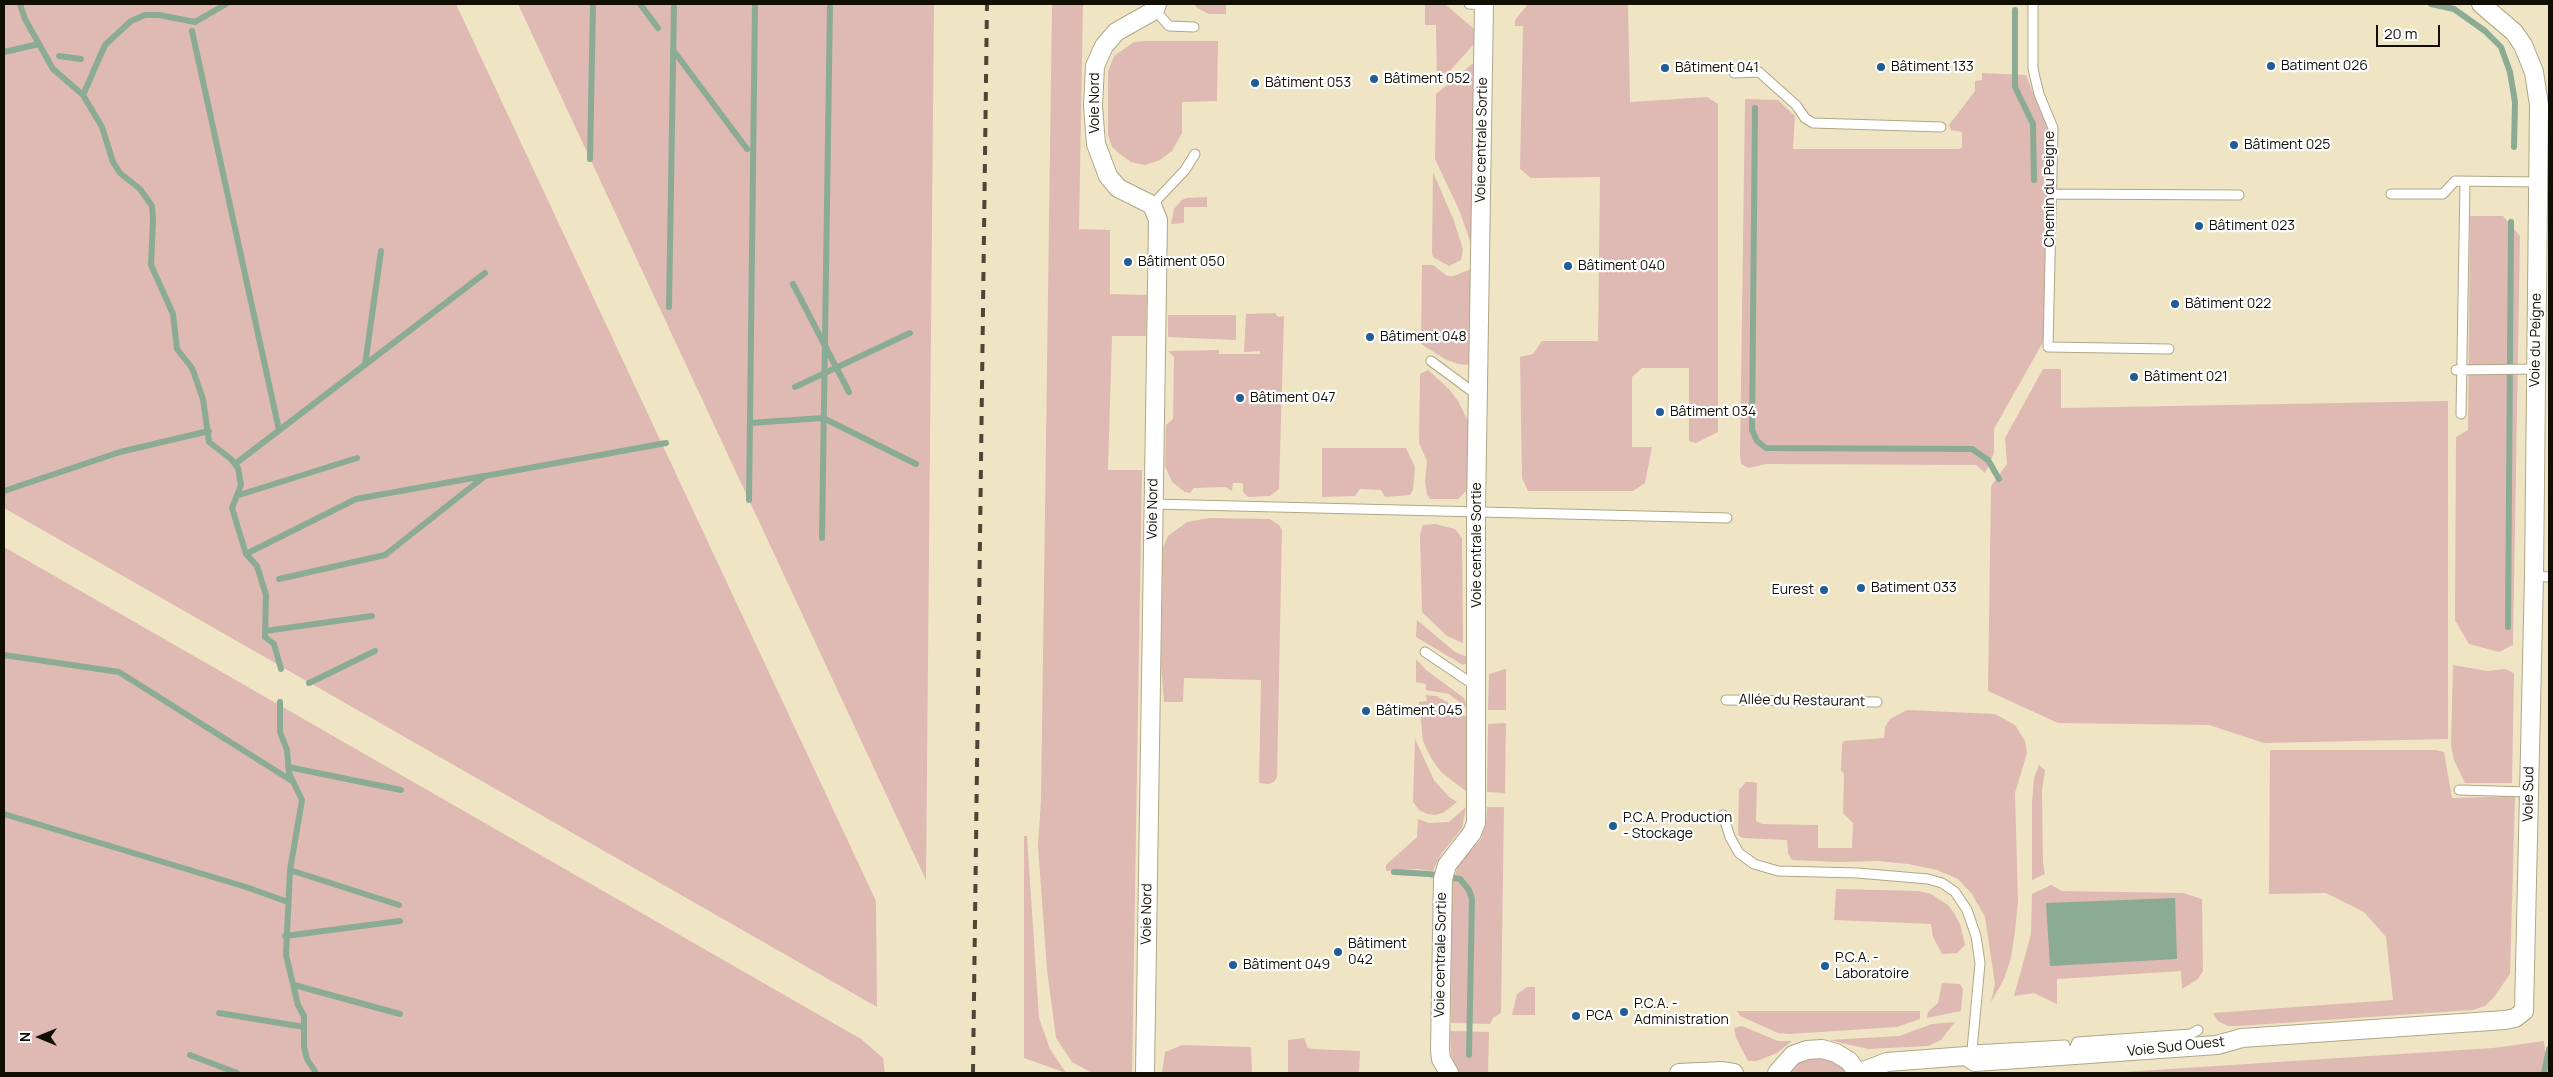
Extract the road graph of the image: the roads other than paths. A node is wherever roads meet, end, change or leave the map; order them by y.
1 (1479, 4) edge
2 (2033, 4) edge
3 (2480, 4) edge
4 (1156, 7) edge
5 (1194, 27) dead end
6 (1734, 73) dead end
7 (1942, 126) dead end
8 (1195, 154) dead end
9 (2465, 182) junction
10 (2538, 182) junction
11 (2051, 194) junction
12 (2391, 194) dead end
13 (2239, 195) dead end
14 (1152, 205) junction
15 (2168, 349) dead end
16 (1431, 361) dead end
17 (2536, 369) junction
18 (2458, 370) junction
19 (1478, 396) junction
20 (2461, 414) dead end
21 (1153, 504) junction
22 (1476, 510) junction
23 (1728, 518) dead end
24 (2541, 577) edge
25 (1425, 652) dead end
26 (1478, 687) junction
27 (1726, 700) dead end
28 (1877, 702) dead end
29 (2459, 790) dead end
30 (2529, 792) junction
31 (1723, 815) dead end
32 (2524, 1011) joint
33 (2198, 1030) dead end
34 (2068, 1050) junction
35 (1969, 1053) junction
36 (1145, 1073) edge
37 (1449, 1073) edge
38 (1679, 1073) edge
39 (1734, 1073) edge
40 (1777, 1073) edge
41 (1858, 1073) edge

1 - 19 street, Voie centrale Sortie
2 - 11 lane, Chemin du Peigne
3 - 10 street, Voie du Peigne
4 - 5 lane
4 - 14 street, Voie Nord
6 - 7 lane
8 - 14 lane
9 - 10 lane
9 - 12 lane
9 - 18 lane
10 - 17 street, Voie du Peigne
11 - 13 lane
11 - 15 lane, Chemin du Peigne
14 - 21 street, Voie Nord
16 - 19 lane
17 - 18 lane
17 - 24 street, Voie du Peigne
18 - 20 lane
19 - 22 street, Voie centrale Sortie
21 - 22 lane
21 - 36 street, Voie Nord
22 - 23 lane
22 - 26 street, Voie centrale Sortie
24 - 30 street, Voie Sud
25 - 26 lane
26 - 37 street, Voie centrale Sortie
27 - 28 lane, Allée du Restaurant
29 - 30 lane
30 - 32 street, Voie Sud
31 - 35 lane
32 - 34 street, Voie Sud Ouest
33 - 34 lane
34 - 35 street, Voie Sud Ouest
35 - 41 street, Voie Sud Ouest
38 - 39 street
40 - 41 street

